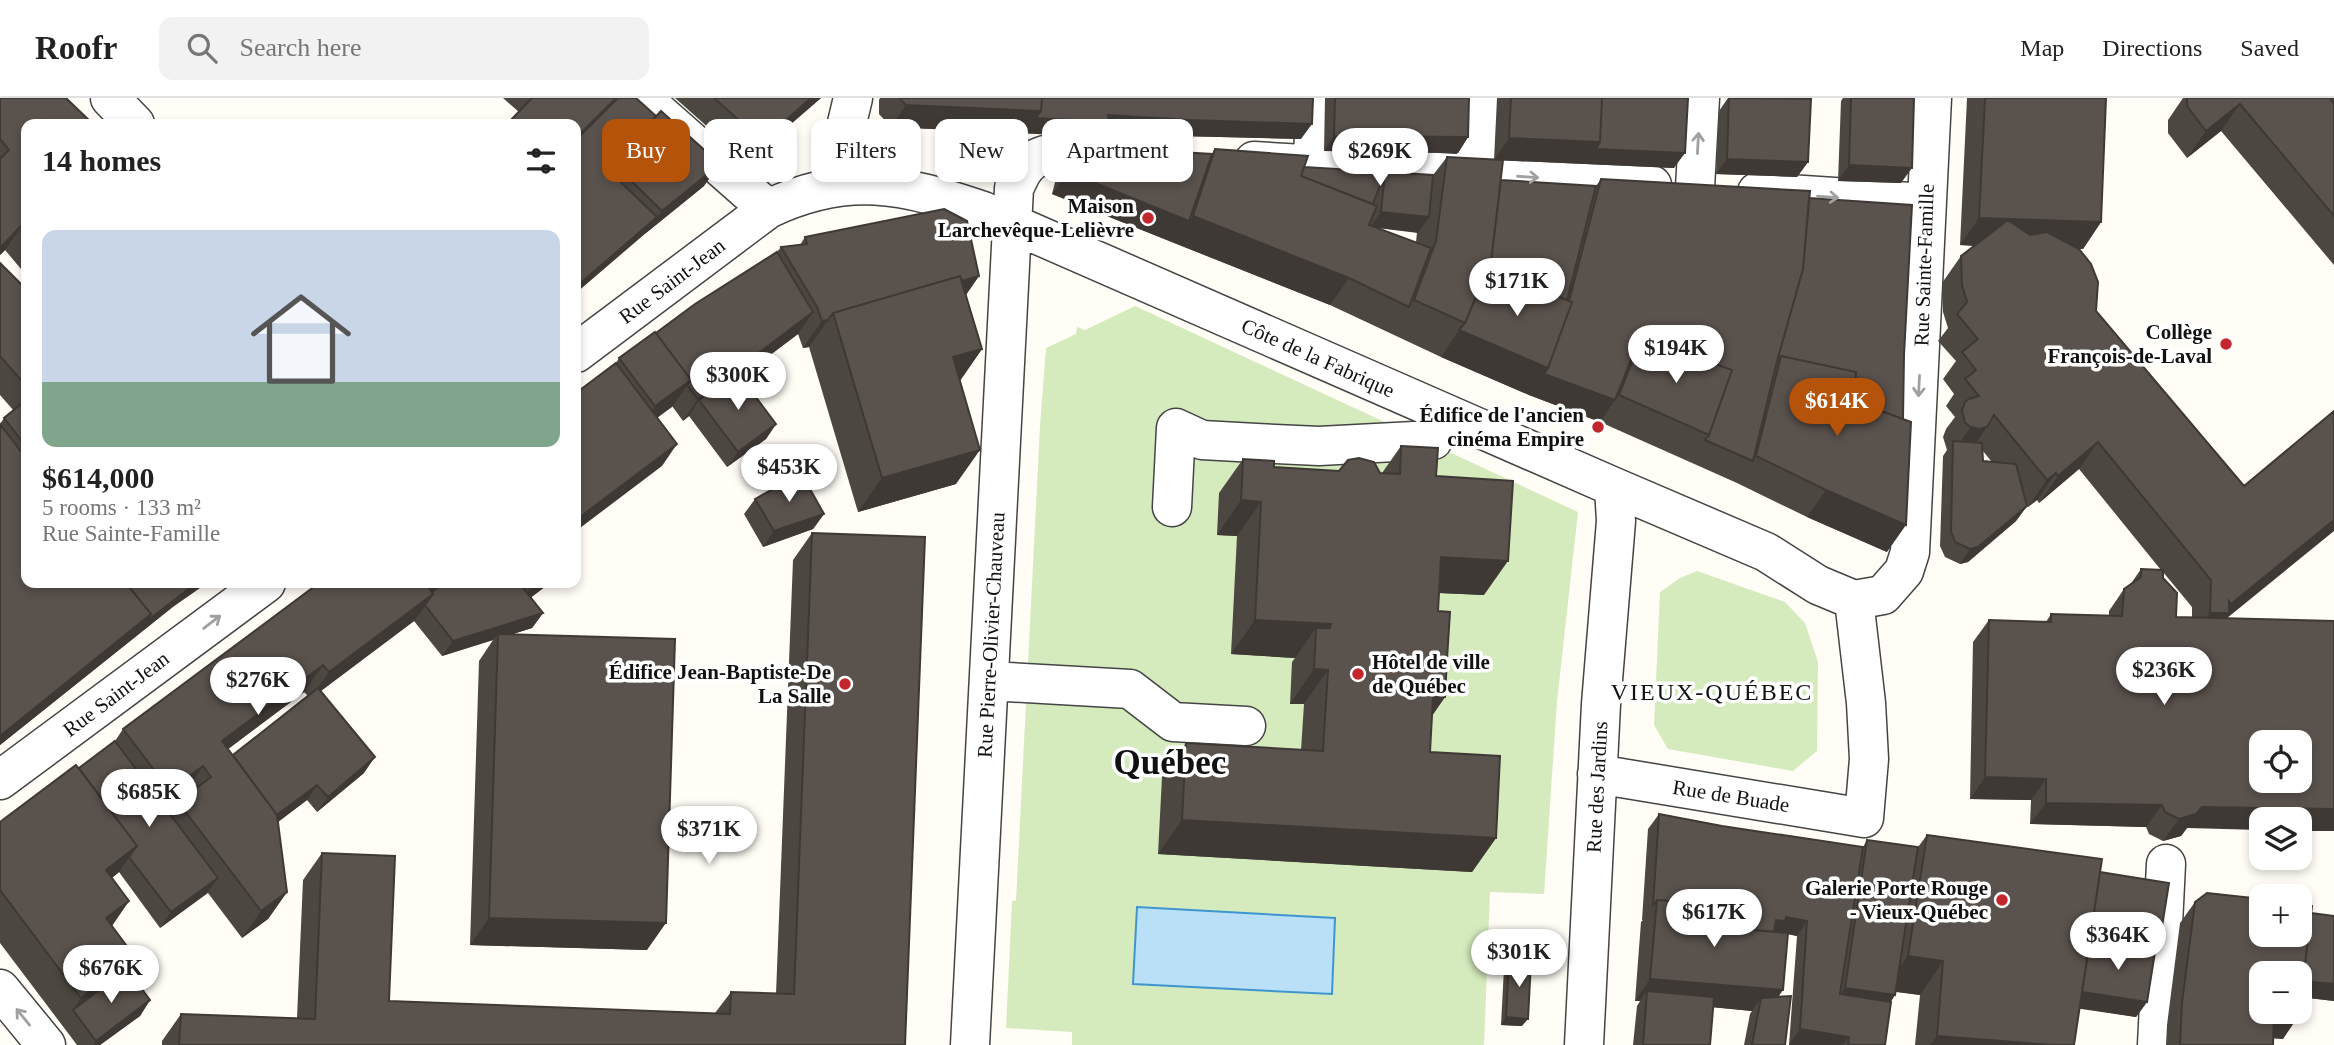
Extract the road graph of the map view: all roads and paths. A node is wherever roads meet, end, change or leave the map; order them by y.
1 (110, 98) edge
2 (642, 98) edge
3 (853, 98) edge
4 (1314, 98) edge
5 (1479, 98) edge
6 (1700, 98) edge
7 (1932, 98) edge
8 (130, 119) edge
9 (1042, 156) edge
10 (1219, 159) edge
11 (1313, 164) junction
12 (1475, 174) junction
13 (851, 185) junction
14 (1695, 188) junction
15 (1926, 203) junction
16 (768, 209) junction
17 (1012, 225) junction
18 (581, 349) edge
19 (1445, 414) junction
20 (1614, 487) junction
21 (1172, 507) dead end
22 (259, 588) edge
23 (1854, 600) junction
24 (989, 681) junction
25 (1246, 726) dead end
26 (1597, 774) junction
27 (0, 780) edge
28 (2165, 864) dead end
29 (0, 989) edge
30 (46, 1045) edge
31 (970, 1045) edge
32 (1584, 1045) edge
33 (2157, 1045) edge

1 - 8 street
2 - 16 street
3 - 13 street
4 - 11 street
5 - 12 street
14 -> 6 street
7 - 15 street, Rue Sainte-Famille
9 - 17 street, Rue Pierre-Olivier-Chauveau
10 - 11 street
11 - 12 street
12 -> 14 street
13 - 16 street, Côte de la Fabrique
13 - 17 street, Côte de la Fabrique
14 -> 15 street
15 -> 23 street, Rue Sainte-Famille
16 - 18 street, Rue Saint-Jean
17 - 19 street, Côte de la Fabrique
17 - 24 street, Rue Pierre-Olivier-Chauveau
19 - 20 street, Côte de la Fabrique
19 - 21 street
20 - 23 street, Côte de la Fabrique
20 - 26 street, Rue des Jardins
27 -> 22 street, Rue Saint-Jean
23 - 26 street, Rue de Buade
24 - 25 street
24 - 31 street, Rue Pierre-Olivier-Chauveau
26 - 32 street, Rue des Jardins
28 - 33 street
30 -> 29 street

